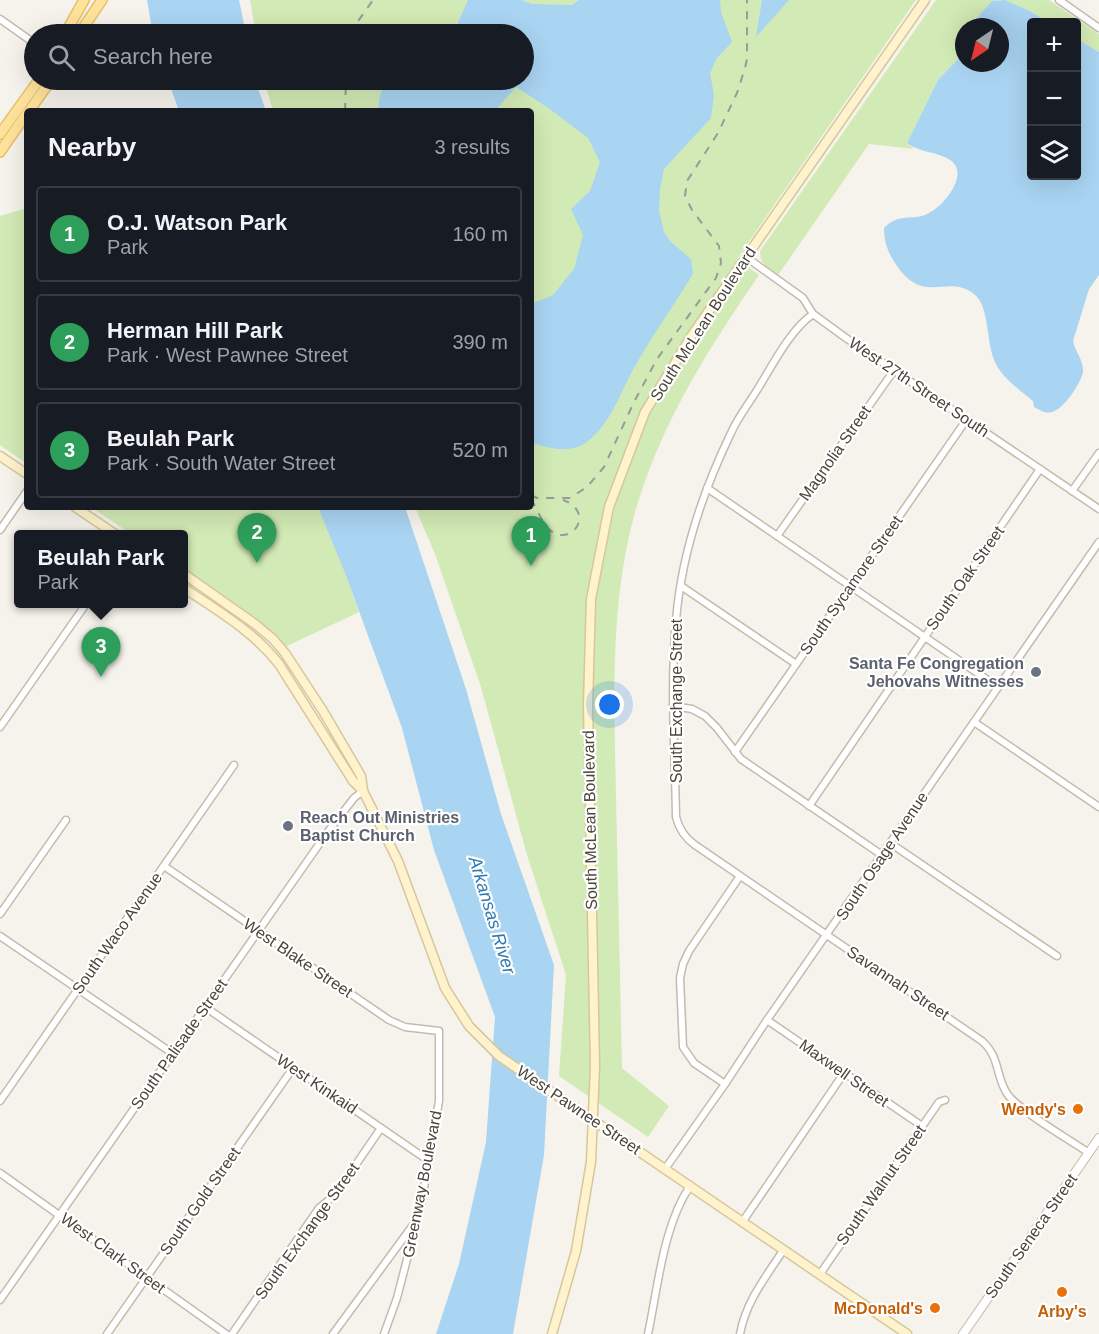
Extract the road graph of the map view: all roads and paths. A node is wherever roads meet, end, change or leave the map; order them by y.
1 (84, 0) edge
2 (102, 0) edge
3 (925, 0) edge
4 (1059, 0) edge
5 (0, 19) edge
6 (71, 24) edge
7 (86, 24) edge
8 (1099, 28) edge
9 (24, 35) edge
10 (32, 90) edge
11 (44, 90) edge
12 (31, 108) edge
13 (24, 118) edge
14 (0, 134) edge
15 (0, 152) edge
16 (746, 257) junction
17 (813, 314) junction
18 (895, 369) junction
19 (966, 418) junction
20 (1099, 453) edge
21 (0, 456) edge
22 (1040, 469) junction
23 (24, 472) edge
24 (707, 488) junction
25 (1072, 491) junction
26 (24, 496) edge
27 (79, 510) edge
28 (1099, 510) edge
29 (0, 530) edge
30 (109, 530) edge
31 (777, 536) junction
32 (1099, 542) edge
33 (188, 577) edge
34 (681, 586) junction
35 (850, 586) junction
36 (188, 591) edge
37 (83, 608) edge
38 (924, 637) junction
39 (796, 664) junction
40 (998, 687) junction
41 (673, 706) junction
42 (974, 722) junction
43 (0, 726) edge
44 (735, 752) junction
45 (234, 765) dead end
46 (363, 790) junction
47 (809, 806) junction
48 (1099, 807) edge
49 (66, 820) dead end
50 (683, 833) joint
51 (890, 843) junction
52 (882, 855) junction
53 (164, 866) junction
54 (740, 876) junction
55 (0, 915) edge
56 (258, 931) junction
57 (0, 936) edge
58 (827, 936) junction
59 (1057, 956) dead end
60 (78, 989) junction
61 (205, 1007) junction
62 (767, 1020) junction
63 (439, 1031) joint
64 (172, 1053) junction
65 (293, 1068) junction
66 (844, 1073) junction
67 (725, 1084) junction
68 (945, 1100) dead end
69 (0, 1101) edge
70 (593, 1120) junction
71 (922, 1126) junction
72 (381, 1128) junction
73 (1099, 1138) edge
74 (1089, 1153) junction
75 (429, 1161) junction
76 (665, 1168) junction
77 (0, 1173) edge
78 (690, 1186) junction
79 (60, 1215) junction
80 (418, 1219) junction
81 (742, 1221) junction
82 (784, 1249) junction
83 (820, 1274) junction
84 (146, 1278) junction
85 (0, 1300) edge
86 (107, 1334) edge
87 (226, 1334) edge
88 (232, 1334) edge
89 (333, 1334) edge
90 (384, 1334) edge
91 (552, 1334) edge
92 (648, 1334) edge
93 (740, 1334) edge
94 (907, 1334) edge
95 (963, 1334) edge

1 - 6 main road
2 - 7 main road
3 - 16 main road, South McLean Boulevard
4 - 8 street
5 - 9 street
10 - 14 main road
11 - 12 main road
13 - 15 main road
16 - 17 street, West 27th Street South
16 - 70 main road, South McLean Boulevard
17 - 18 street, West 27th Street South
17 - 24 street, South Exchange Street
18 - 19 street, West 27th Street South
18 - 31 street, Magnolia Street
19 - 22 street, West 27th Street South
19 - 35 street, South Sycamore Street
20 - 25 street
21 - 23 main road
22 - 25 street, West 27th Street South
22 - 38 street, South Oak Street
24 - 31 street
24 - 34 street, South Exchange Street
25 - 28 street, West 27th Street South
26 - 29 street
27 - 30 main road
31 - 35 street
32 - 40 street, South Osage Avenue
33 - 46 main road, West Pawnee Street
34 - 39 street
34 - 41 street, South Exchange Street
35 - 38 street
35 - 39 street, South Sycamore Street
36 - 46 main road, West Pawnee Street
37 - 43 street
38 - 40 street
38 - 47 street, South Oak Street
39 - 44 street, South Sycamore Street
40 - 42 street, South Osage Avenue
41 - 44 street
41 - 50 street, South Exchange Street
42 - 48 street
42 - 51 street, South Osage Avenue
44 - 47 street
45 - 53 street, South Waco Avenue
46 - 56 street, South Palisade Street
46 - 70 main road, West Pawnee Street
47 - 52 street
49 - 55 street
50 - 54 street, Savannah Street
51 - 52 street, South Osage Avenue
51 - 59 street
52 - 58 street, South Osage Avenue
53 - 56 street, West Blake Street
53 - 60 street, South Waco Avenue
54 - 58 street, Savannah Street
54 - 67 street
56 - 61 street, South Palisade Street
56 - 63 street, West Blake Street
57 - 60 street
58 - 62 street, South Osage Avenue
58 - 74 street, Savannah Street
60 - 64 street
60 - 69 street, South Waco Avenue
61 - 64 street, South Palisade Street
61 - 65 street, West Kinkaid
62 - 66 street, Maxwell Street
62 - 67 street, South Osage Avenue
63 - 75 street, Greenway Boulevard
64 - 79 street, South Palisade Street
65 - 72 street, West Kinkaid
65 - 84 street, South Gold Street
66 - 71 street, Maxwell Street
66 - 81 street
67 - 76 street, South Osage Avenue
68 - 71 street, South Walnut Street
70 - 76 main road, West Pawnee Street
70 - 91 main road, South McLean Boulevard
71 - 83 street, South Walnut Street
72 - 75 street, West Kinkaid
72 - 88 street, South Exchange Street
73 - 74 street, South Seneca Street
74 - 95 street, South Seneca Street
75 - 80 street, Greenway Boulevard
76 - 78 main road, West Pawnee Street
77 - 79 street, West Clark Street
78 - 81 main road, West Pawnee Street
78 - 92 street
79 - 84 street, West Clark Street
79 - 85 street, South Palisade Street
80 - 89 street
80 - 90 street, Greenway Boulevard
81 - 82 main road, West Pawnee Street
82 - 83 main road, West Pawnee Street
82 - 93 street
83 - 94 main road, West Pawnee Street
84 - 86 street, South Gold Street
84 - 87 street, West Clark Street

